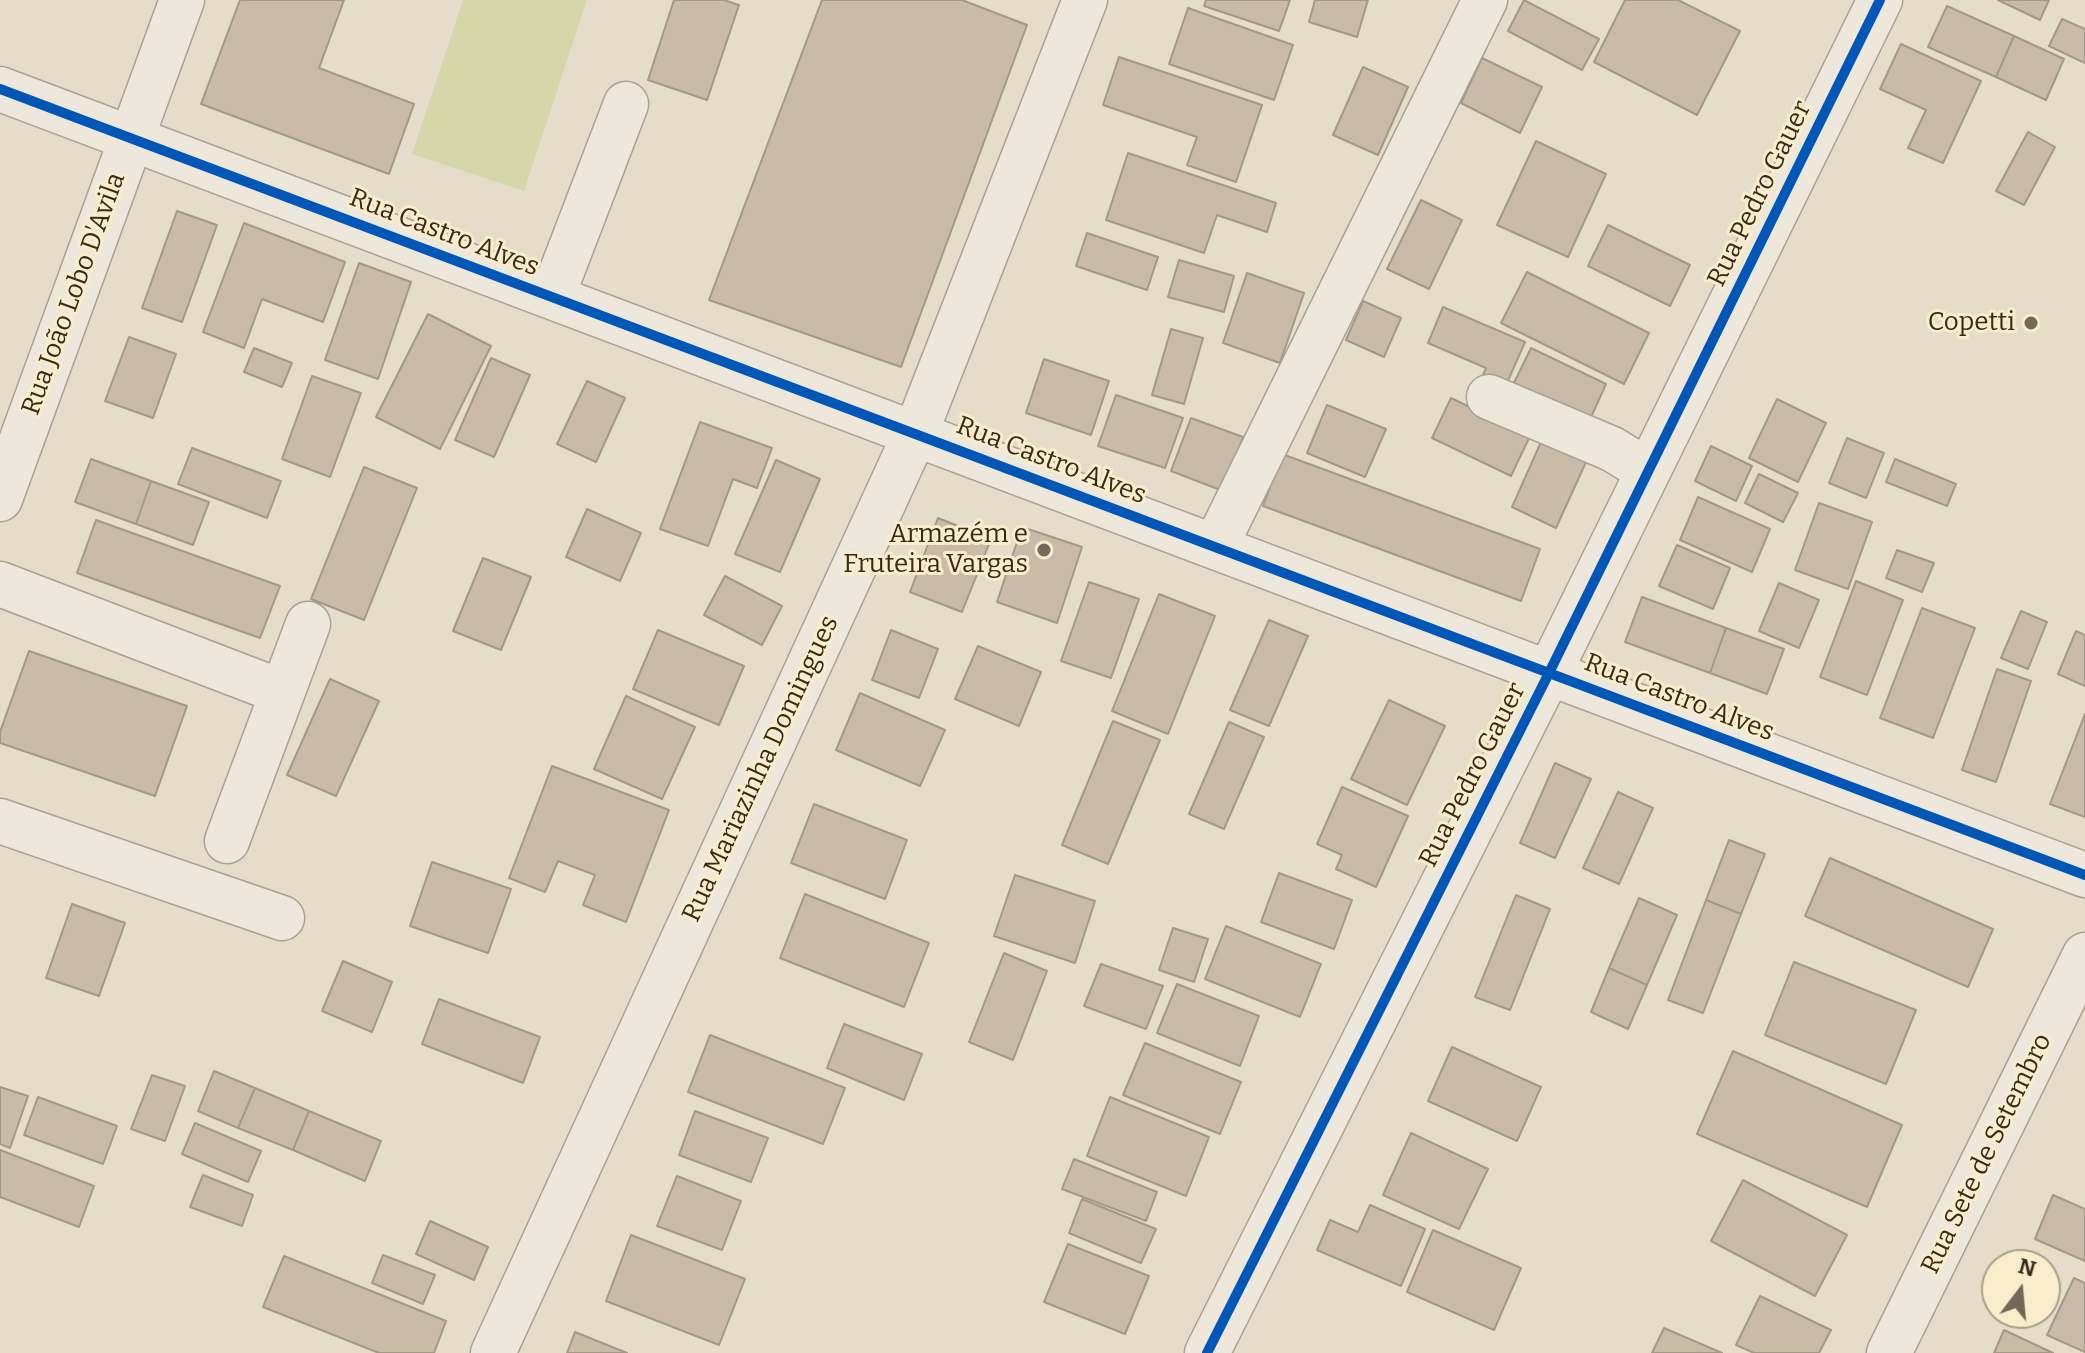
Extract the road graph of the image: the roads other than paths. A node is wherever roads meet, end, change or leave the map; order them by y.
1 (182, 0) edge
2 (1085, 0) edge
3 (1485, 0) edge
4 (1880, 0) edge
5 (0, 89) edge
6 (626, 104) dead end
7 (130, 138) junction
8 (552, 297) junction
9 (1489, 397) dead end
10 (916, 432) junction
11 (1648, 471) junction
12 (0, 499) edge
13 (1215, 547) junction
14 (0, 584) edge
15 (308, 624) dead end
16 (1549, 673) junction
17 (282, 692) junction
18 (0, 821) edge
19 (227, 841) dead end
20 (2085, 875) edge
21 (282, 918) dead end
22 (2085, 955) edge
23 (493, 1353) edge
24 (1207, 1353) edge
25 (1889, 1353) edge

1 - 7 street, Rua João Lobo D'Avila
2 - 10 street, Rua Mariazinha Domingues
3 - 13 street
4 - 11 street, Rua Pedro Gauer
5 - 7 street, Rua Castro Alves
6 - 8 street
7 - 8 street, Rua Castro Alves
7 - 12 street, Rua João Lobo D'Avila
8 - 10 street, Rua Castro Alves
9 - 11 street
10 - 13 street, Rua Castro Alves
10 - 23 street, Rua Mariazinha Domingues
11 - 16 street, Rua Pedro Gauer
13 - 16 street, Rua Castro Alves
14 - 17 street
15 - 17 street
16 - 20 street, Rua Castro Alves
16 - 24 street, Rua Pedro Gauer
17 - 19 street
18 - 21 street
22 - 25 street, Rua Sete de Setembro

